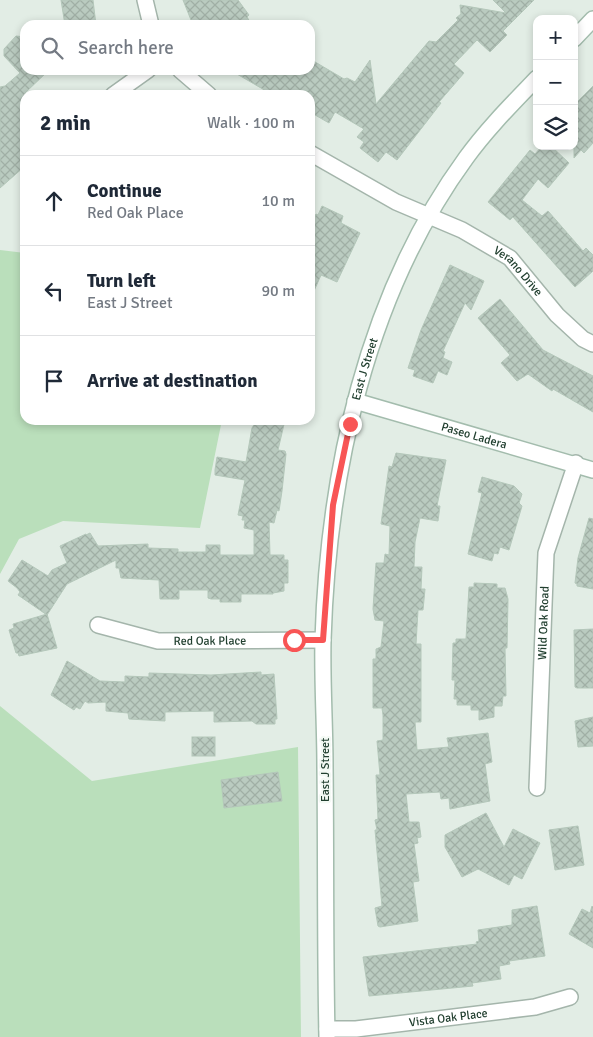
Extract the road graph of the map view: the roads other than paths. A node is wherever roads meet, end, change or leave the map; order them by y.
1 (145, 0) edge
2 (150, 20) edge
3 (593, 20) edge
4 (578, 35) edge
5 (141, 75) edge
6 (186, 75) edge
7 (533, 82) edge
8 (120, 90) edge
9 (203, 90) edge
10 (315, 156) edge
11 (429, 217) junction
12 (593, 344) edge
13 (355, 401) junction
14 (576, 463) junction
15 (593, 470) edge
16 (98, 625) dead end
17 (323, 640) junction
18 (536, 788) dead end
19 (570, 997) dead end
20 (327, 1033) edge

1 - 2 street
3 - 4 street
5 - 8 street
6 - 9 street
7 - 11 street, East J Street
10 - 11 street, Verano Drive
11 - 12 street, Verano Drive
11 - 13 street, East J Street
13 - 14 street, Paseo Ladera
13 - 17 street, East J Street
14 - 15 street, Paseo Ladera
14 - 18 street, Wild Oak Road
16 - 17 street, Red Oak Place
17 - 20 street, East J Street
19 - 20 street, Vista Oak Place

